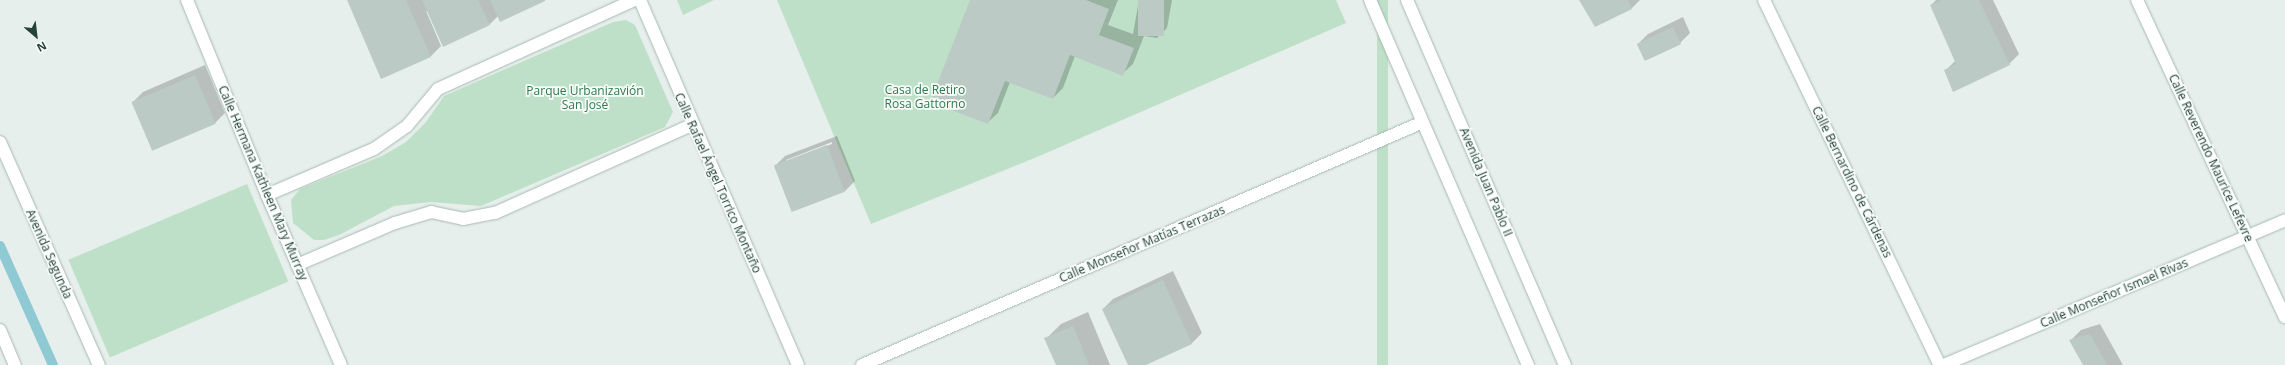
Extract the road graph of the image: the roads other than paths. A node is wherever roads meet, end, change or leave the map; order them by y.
1 (187, 0) edge
2 (634, 0) edge
3 (640, 0) edge
4 (1370, 0) edge
5 (1407, 0) edge
6 (1764, 0) edge
7 (2137, 0) edge
8 (1423, 122) junction
9 (692, 125) junction
10 (0, 142) edge
11 (267, 195) junction
12 (2285, 220) edge
13 (2248, 236) junction
14 (297, 265) junction
15 (2285, 317) edge
16 (0, 330) edge
17 (15, 365) edge
18 (99, 365) edge
19 (341, 365) edge
20 (798, 365) edge
21 (862, 365) edge
22 (1528, 365) edge
23 (1565, 365) edge
24 (1940, 365) edge
25 (1944, 365) edge

1 - 11 street, Calle Hermana Kathleen Mary Murray
2 - 11 street
3 - 9 street, Calle Rafael Ángel Torrico Montaño
4 - 8 street
5 - 23 street, Avenida Juan Pablo II
6 - 24 street, Calle Bernardino de Cárdenas
7 - 13 street, Calle Reverendo Maurice Lefevre
8 - 21 street, Calle Monseñor Matías Terrazas
8 - 22 street
9 - 14 street
9 - 20 street, Calle Rafael Ángel Torrico Montaño
10 - 18 street, Avenida Segunda
11 - 14 street, Calle Hermana Kathleen Mary Murray
12 - 13 street, Calle Monseñor Ismael Rivas
13 - 15 street, Calle Reverendo Maurice Lefevre
13 - 25 street, Calle Monseñor Ismael Rivas
14 - 19 street, Calle Hermana Kathleen Mary Murray
16 - 17 street

